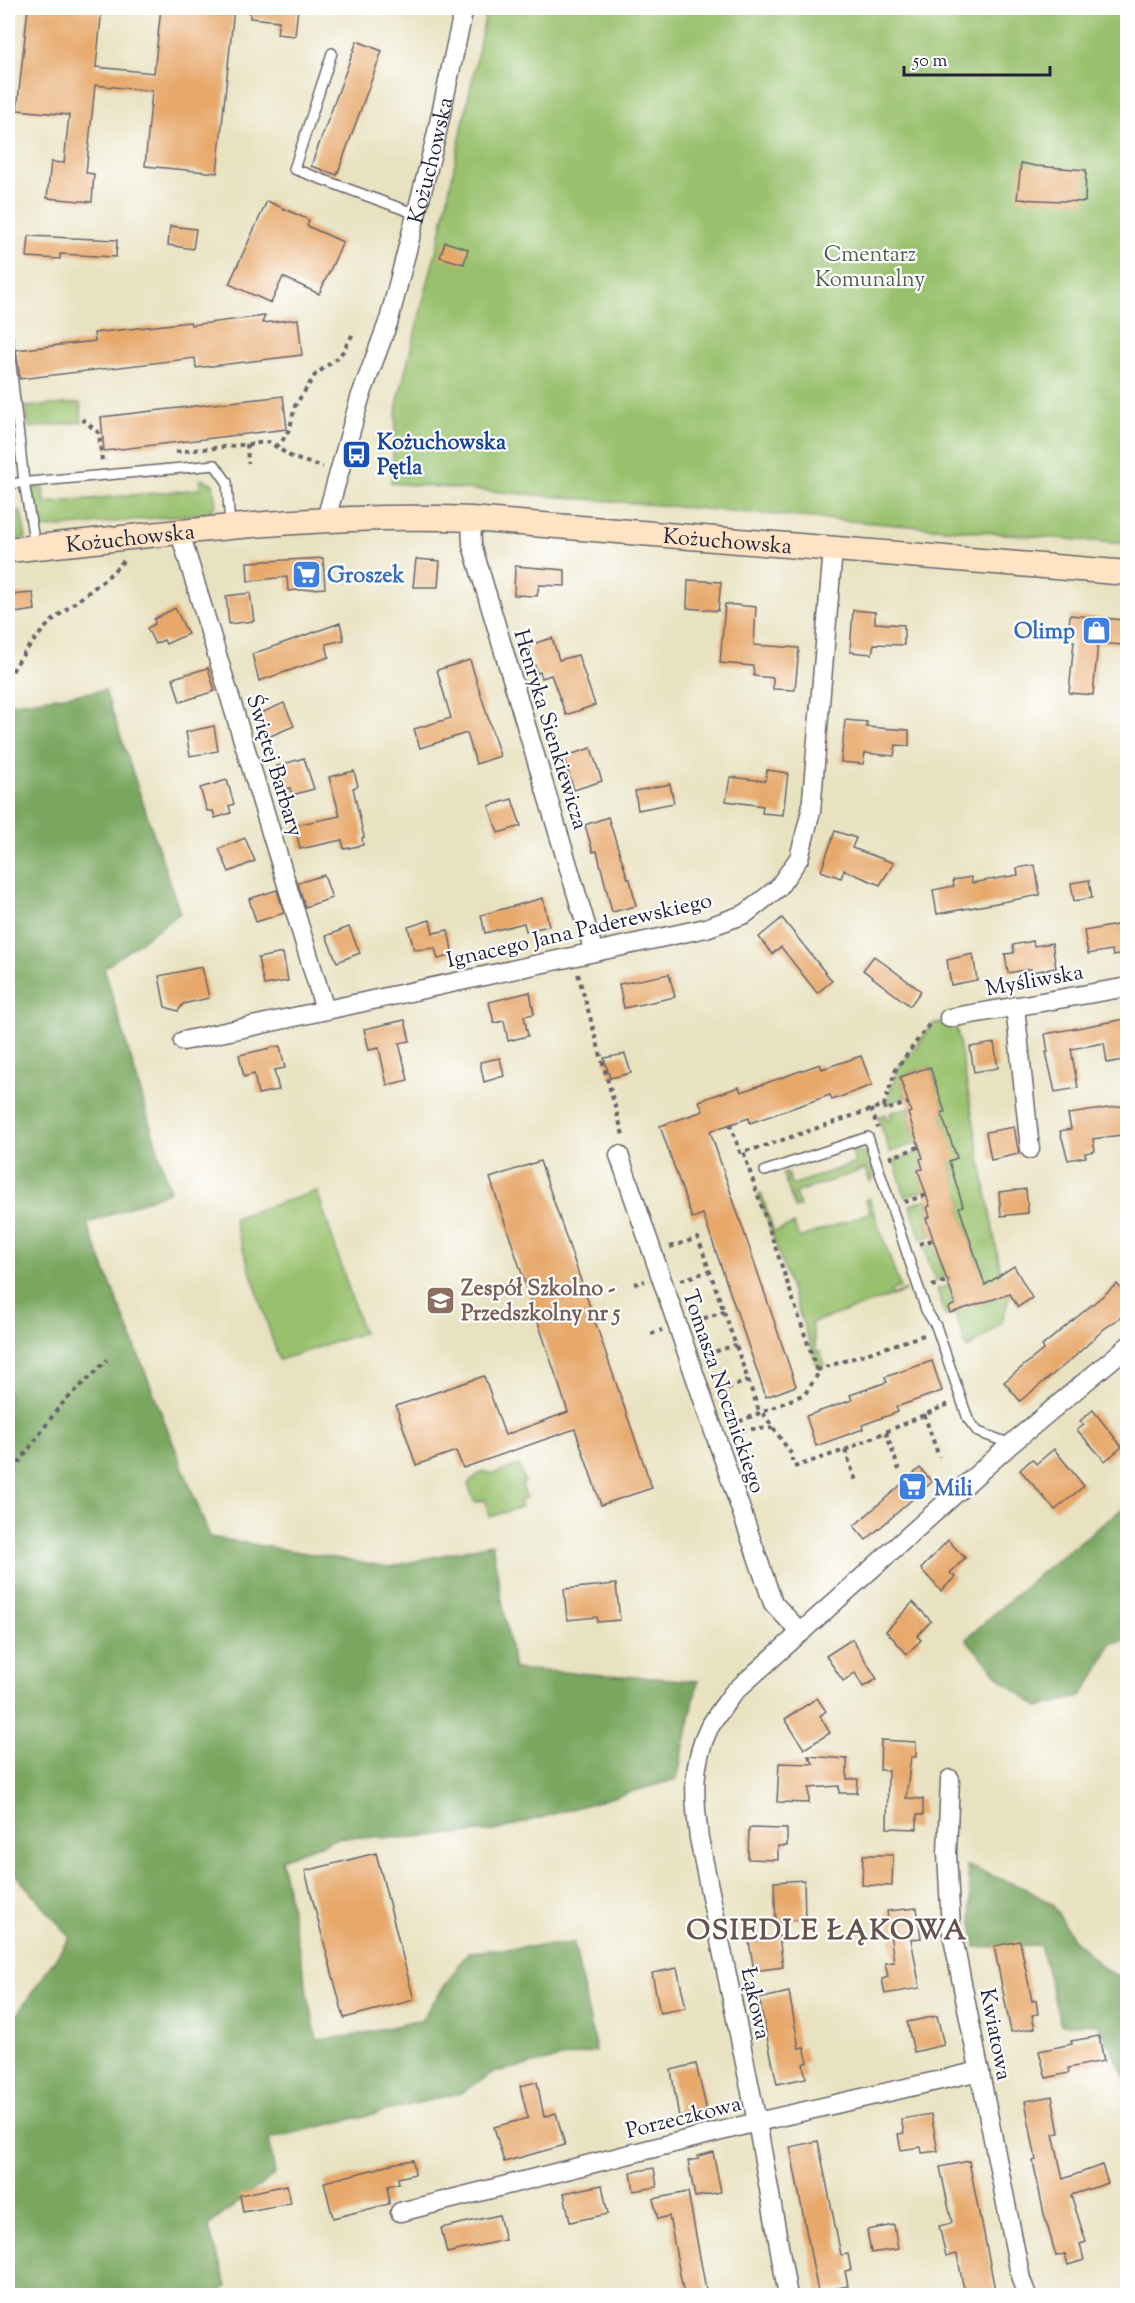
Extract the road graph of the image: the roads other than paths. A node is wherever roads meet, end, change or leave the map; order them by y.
1 (464, 8) edge
2 (332, 53) dead end
3 (416, 214) junction
4 (8, 338) edge
5 (24, 482) junction
6 (8, 484) edge
7 (326, 519) junction
8 (471, 519) junction
9 (230, 528) junction
10 (180, 533) junction
11 (35, 548) junction
12 (833, 549) junction
13 (8, 550) edge
14 (1128, 573) edge
15 (594, 952) junction
16 (1128, 987) edge
17 (1015, 1006) junction
18 (325, 1010) junction
19 (949, 1018) road end
20 (183, 1041) dead end
21 (1030, 1149) dead end
22 (619, 1155) dead end
23 (765, 1171) dead end
24 (1128, 1346) edge
25 (1011, 1444) junction
26 (801, 1633) junction
27 (950, 1779) dead end
28 (980, 2071) junction
29 (757, 2121) junction
30 (400, 2212) dead end
31 (788, 2295) edge
32 (1027, 2295) edge

1 - 3 street, Kożuchowska
2 - 3 lane
3 - 7 street, Kożuchowska
4 - 5 lane
5 - 6 lane
5 - 9 lane
5 - 11 lane
7 - 8 main road, Kożuchowska
7 - 9 main road, Kożuchowska
8 - 12 main road, Kożuchowska
8 - 15 street, Henryka Sienkiewicza
9 - 10 main road, Kożuchowska
10 - 11 main road, Kożuchowska
10 - 18 street, Świętej Barbary
11 - 13 main road, Kożuchowska
12 - 14 main road, Kożuchowska
12 - 15 street, Ignacego Jana Paderewskiego
15 - 18 street, Ignacego Jana Paderewskiego
16 - 17 street, Myśliwska
17 - 19 street, Myśliwska
17 - 21 street
18 - 20 street, Ignacego Jana Paderewskiego
22 - 26 street, Tomasza Nocznickiego
23 - 25 lane
24 - 25 street
25 - 26 street
26 - 29 street, Łąkowa
27 - 28 street, Kwiatowa
28 - 29 street, Porzeczkowa
28 - 32 street, Kwiatowa
29 - 30 street, Porzeczkowa
29 - 31 street, Łąkowa

